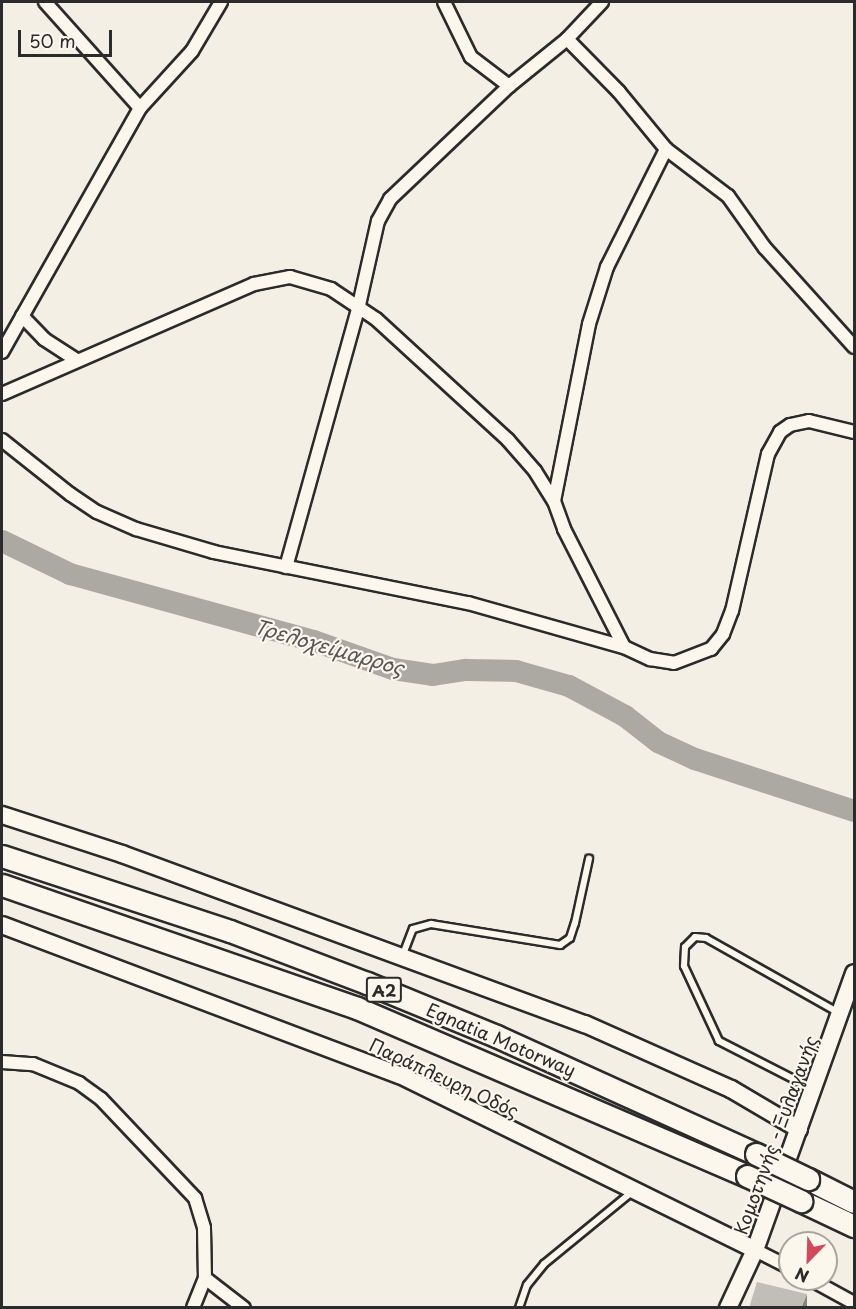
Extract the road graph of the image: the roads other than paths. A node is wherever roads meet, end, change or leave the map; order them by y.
1 (45, 2) edge
2 (221, 2) edge
3 (444, 2) edge
4 (602, 2) edge
5 (592, 7) edge
6 (567, 39) junction
7 (509, 86) junction
8 (140, 108) junction
9 (666, 149) junction
10 (359, 305) junction
11 (22, 316) junction
12 (855, 347) edge
13 (2, 352) edge
14 (75, 359) junction
15 (2, 394) edge
16 (855, 432) edge
17 (2, 440) edge
18 (554, 501) junction
19 (286, 567) junction
20 (624, 647) junction
21 (2, 815) edge
22 (2, 856) edge
23 (589, 859) dead end
24 (2, 885) edge
25 (2, 925) edge
26 (401, 957) junction
27 (855, 973) edge
28 (840, 1014) junction
29 (2, 1062) edge
30 (813, 1089) junction
31 (799, 1129) junction
32 (632, 1192) junction
33 (855, 1202) edge
34 (855, 1227) edge
35 (755, 1250) junction
36 (778, 1262) edge
37 (205, 1278) junction
38 (832, 1291) edge
39 (855, 1303) edge
40 (193, 1308) edge
41 (244, 1308) edge
42 (519, 1308) edge
43 (728, 1308) edge

1 - 8 street
2 - 8 street
3 - 7 street
4 - 5 street
5 - 6 street
6 - 7 street
6 - 9 street
7 - 10 street
8 - 11 street
9 - 12 street
9 - 18 street
10 - 14 street
10 - 18 street
10 - 19 street
11 - 13 street
11 - 14 street
14 - 15 street
16 - 20 street
17 - 19 street
18 - 20 street
19 - 20 street
21 - 26 street
22 - 33 highway, Egnatia Motorway / Α2, bridge
23 - 26 lane
24 - 34 highway, Egnatia Motorway / Α2, bridge
25 - 32 street, Παράπλευρη Οδός
26 - 31 street
27 - 28 street, Κομοτηνής - Ξυλαγανής
28 - 30 street, Κομοτηνής - Ξυλαγανής
28 - 30 lane
29 - 37 street
30 - 31 street, Κομοτηνής - Ξυλαγανής
31 - 35 street, Κομοτηνής - Ξυλαγανής
32 - 35 street, Παράπλευρη Οδός
32 - 42 lane
35 - 36 street, Παράπλευρη Οδός
35 - 43 street, Κομοτηνής - Ξυλαγανής
37 - 40 street
37 - 41 street
38 - 39 street

